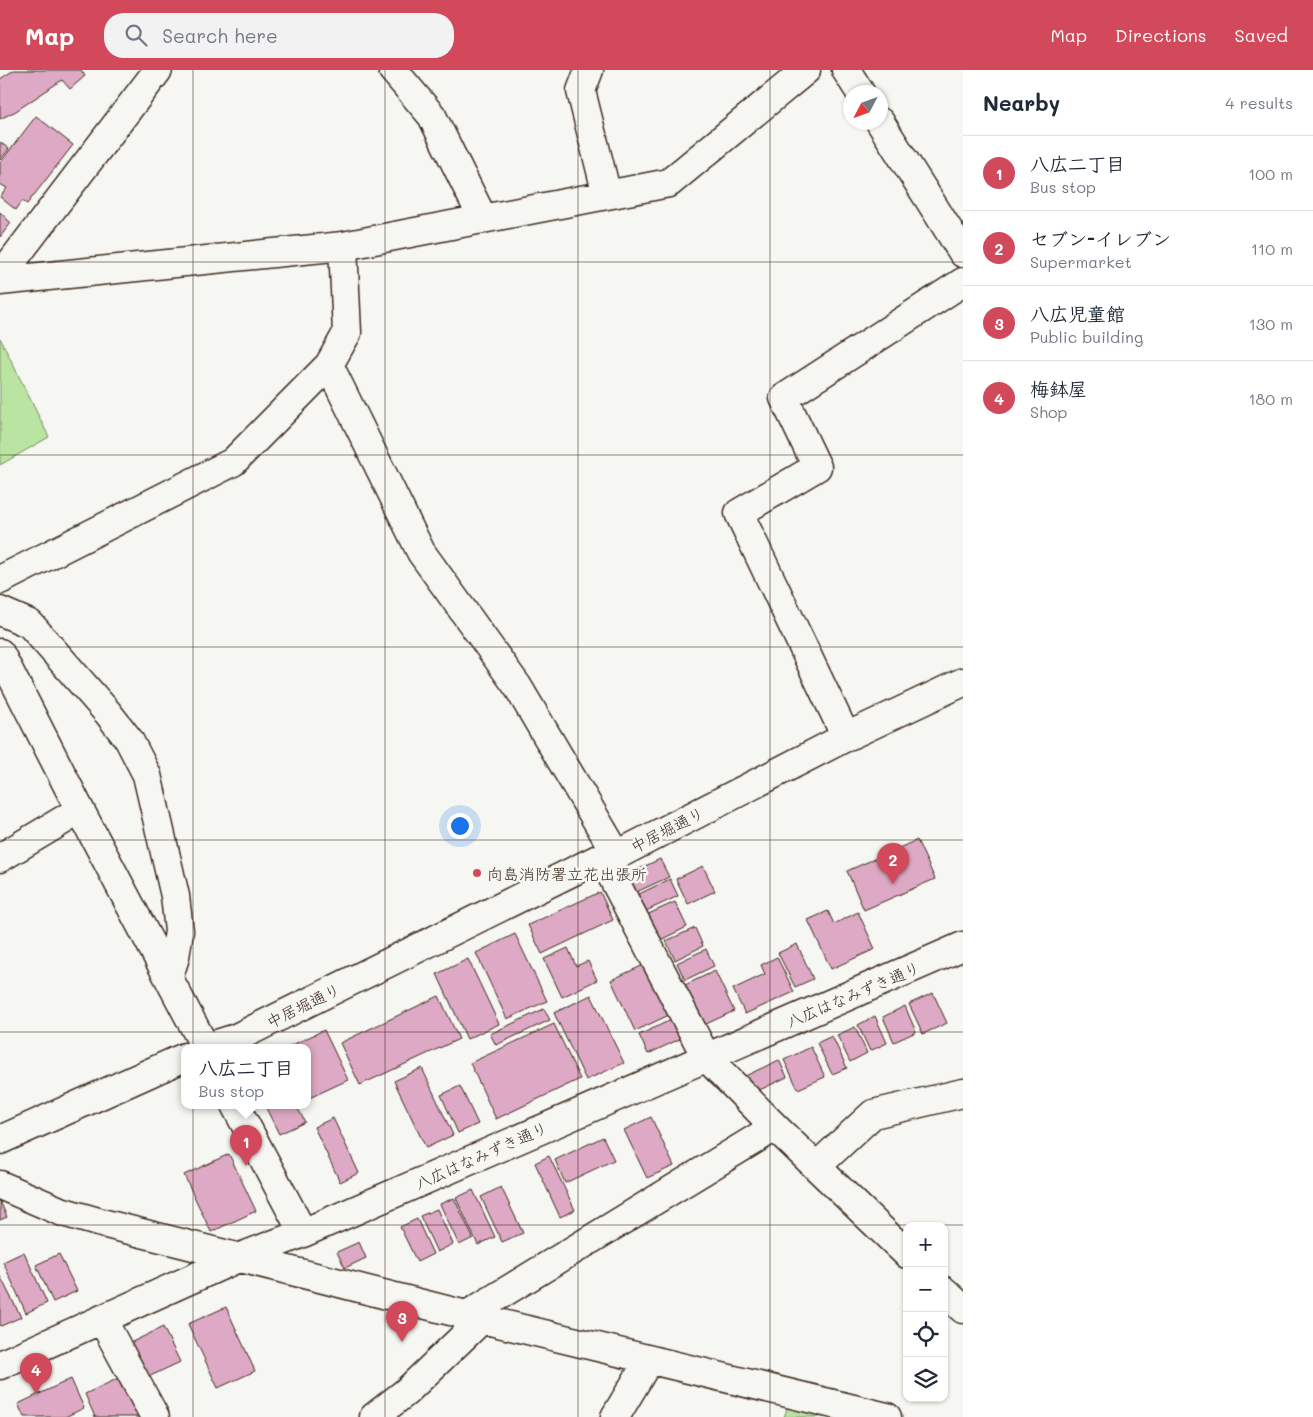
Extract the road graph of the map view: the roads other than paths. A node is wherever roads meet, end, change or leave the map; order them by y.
1 (158, 70) edge
2 (393, 70) edge
3 (589, 70) edge
4 (806, 70) edge
5 (846, 70) edge
6 (856, 85) edge
7 (885, 130) edge
8 (608, 195) junction
9 (483, 219) junction
10 (343, 246) junction
11 (963, 253) edge
12 (0, 277) edge
13 (0, 282) edge
14 (963, 282) edge
15 (329, 365) junction
16 (0, 580) edge
17 (0, 611) edge
18 (0, 653) edge
19 (961, 692) edge
20 (846, 737) junction
21 (80, 810) junction
22 (610, 856) junction
23 (0, 858) edge
24 (963, 946) edge
25 (169, 976) junction
26 (204, 1044) edge
27 (216, 1044) edge
28 (706, 1057) junction
29 (181, 1059) edge
30 (963, 1093) edge
31 (237, 1109) edge
32 (775, 1127) junction
33 (0, 1140) edge
34 (817, 1166) junction
35 (0, 1185) edge
36 (303, 1233) junction
37 (903, 1250) edge
38 (238, 1258) junction
39 (948, 1295) edge
40 (963, 1309) edge
41 (474, 1317) junction
42 (102, 1319) junction
43 (649, 1360) junction
44 (0, 1365) edge
45 (155, 1417) edge
46 (374, 1417) edge
47 (615, 1417) edge
48 (887, 1417) edge

1 - 12 street
2 - 9 street
3 - 8 street
4 - 8 street
5 - 6 street
7 - 11 street
8 - 9 street
9 - 10 street
10 - 13 street
10 - 15 street
14 - 20 street
15 - 16 street
15 - 22 street
17 - 25 street
18 - 21 street
19 - 20 street, 中居堀通り
20 - 22 street, 中居堀通り
21 - 23 street
21 - 25 street
22 - 27 street, 中居堀通り
22 - 28 street
24 - 28 street, 八広はなみずき通り
25 - 26 street
28 - 32 street
28 - 36 street, 八広はなみずき通り
29 - 33 street
30 - 34 street
31 - 36 street
32 - 34 street
32 - 41 street
34 - 37 street
35 - 38 street
36 - 38 street, 八広はなみずき通り
38 - 41 street
38 - 42 street, 八広はなみずき通り
39 - 40 street
41 - 43 street
41 - 46 street
42 - 44 street, 八広はなみずき通り
42 - 45 street
43 - 47 street
43 - 48 street

